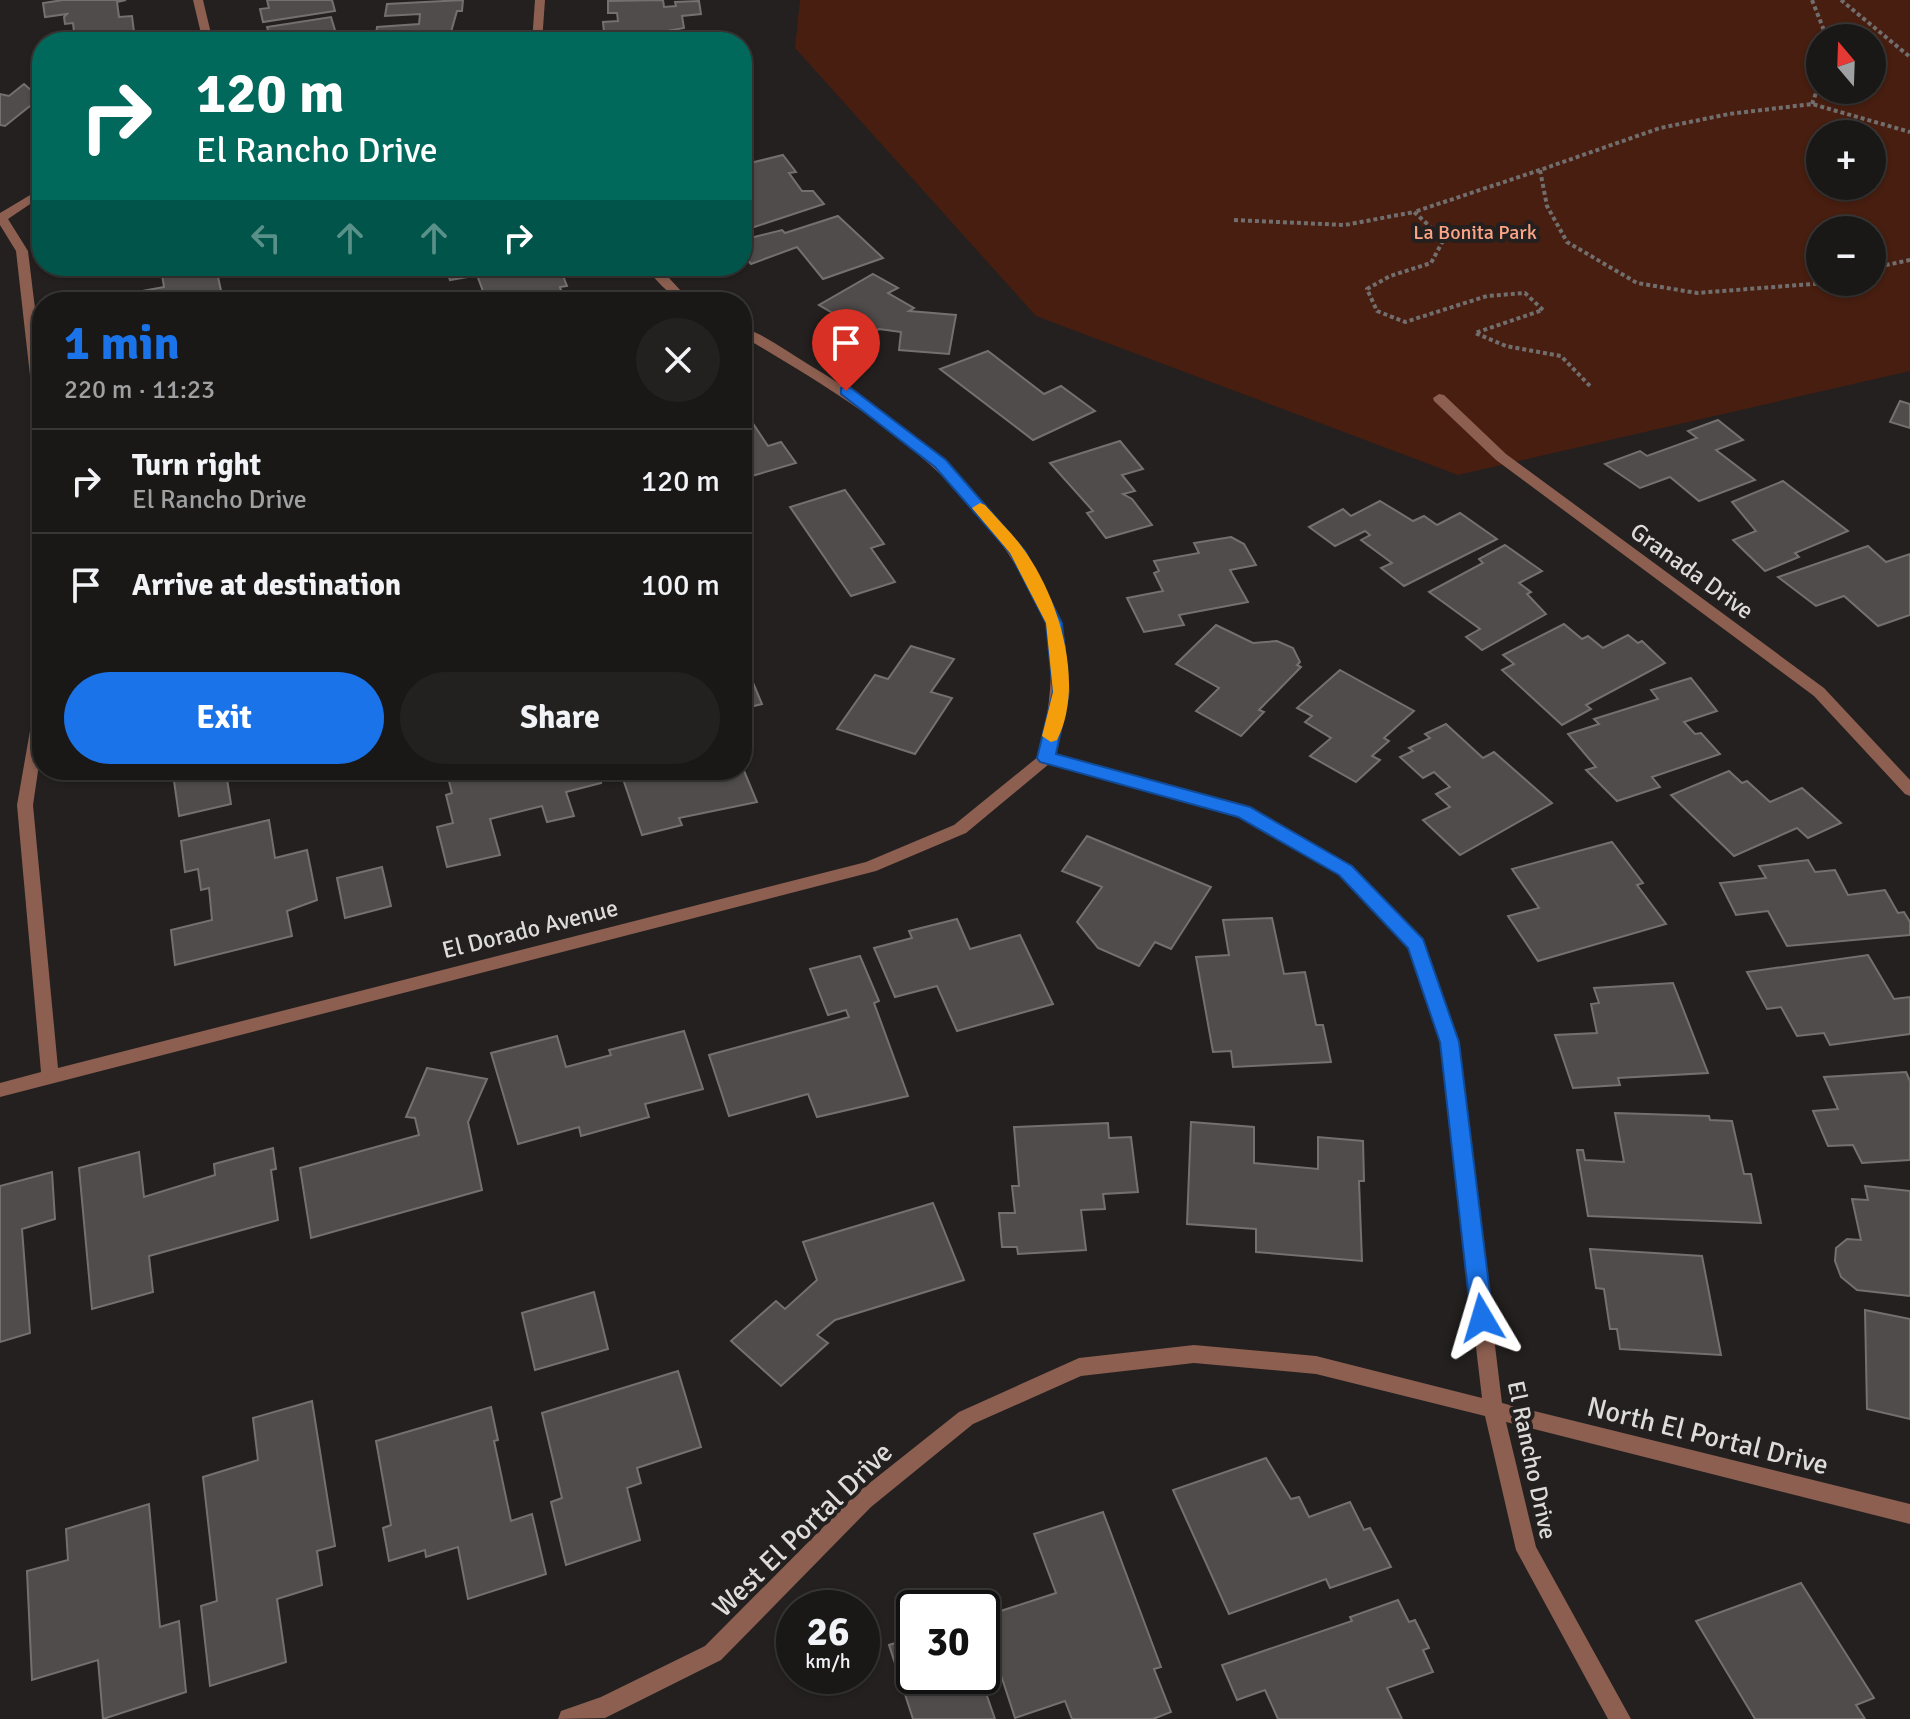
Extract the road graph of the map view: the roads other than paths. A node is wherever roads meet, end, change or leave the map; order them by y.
1 (198, 0) edge
2 (540, 0) edge
3 (206, 32) edge
4 (538, 32) edge
5 (32, 197) edge
6 (1, 217) edge
7 (660, 276) edge
8 (675, 292) edge
9 (32, 336) edge
10 (752, 337) edge
11 (1439, 398) dead end
12 (1046, 758) junction
13 (32, 760) edge
14 (1910, 790) edge
15 (50, 1077) junction
16 (0, 1090) edge
17 (1493, 1410) junction
18 (1910, 1514) edge
19 (569, 1719) edge
20 (1620, 1719) edge

1 - 3 street
2 - 4 street
5 - 6 street
6 - 9 street
7 - 8 street
10 - 12 street
11 - 14 street, Granada Drive
12 - 15 street, El Dorado Avenue
12 - 17 street, El Rancho Drive
13 - 15 street
15 - 16 street, El Dorado Avenue
17 - 18 street, North El Portal Drive
17 - 19 street, West El Portal Drive
17 - 20 street, El Rancho Drive

